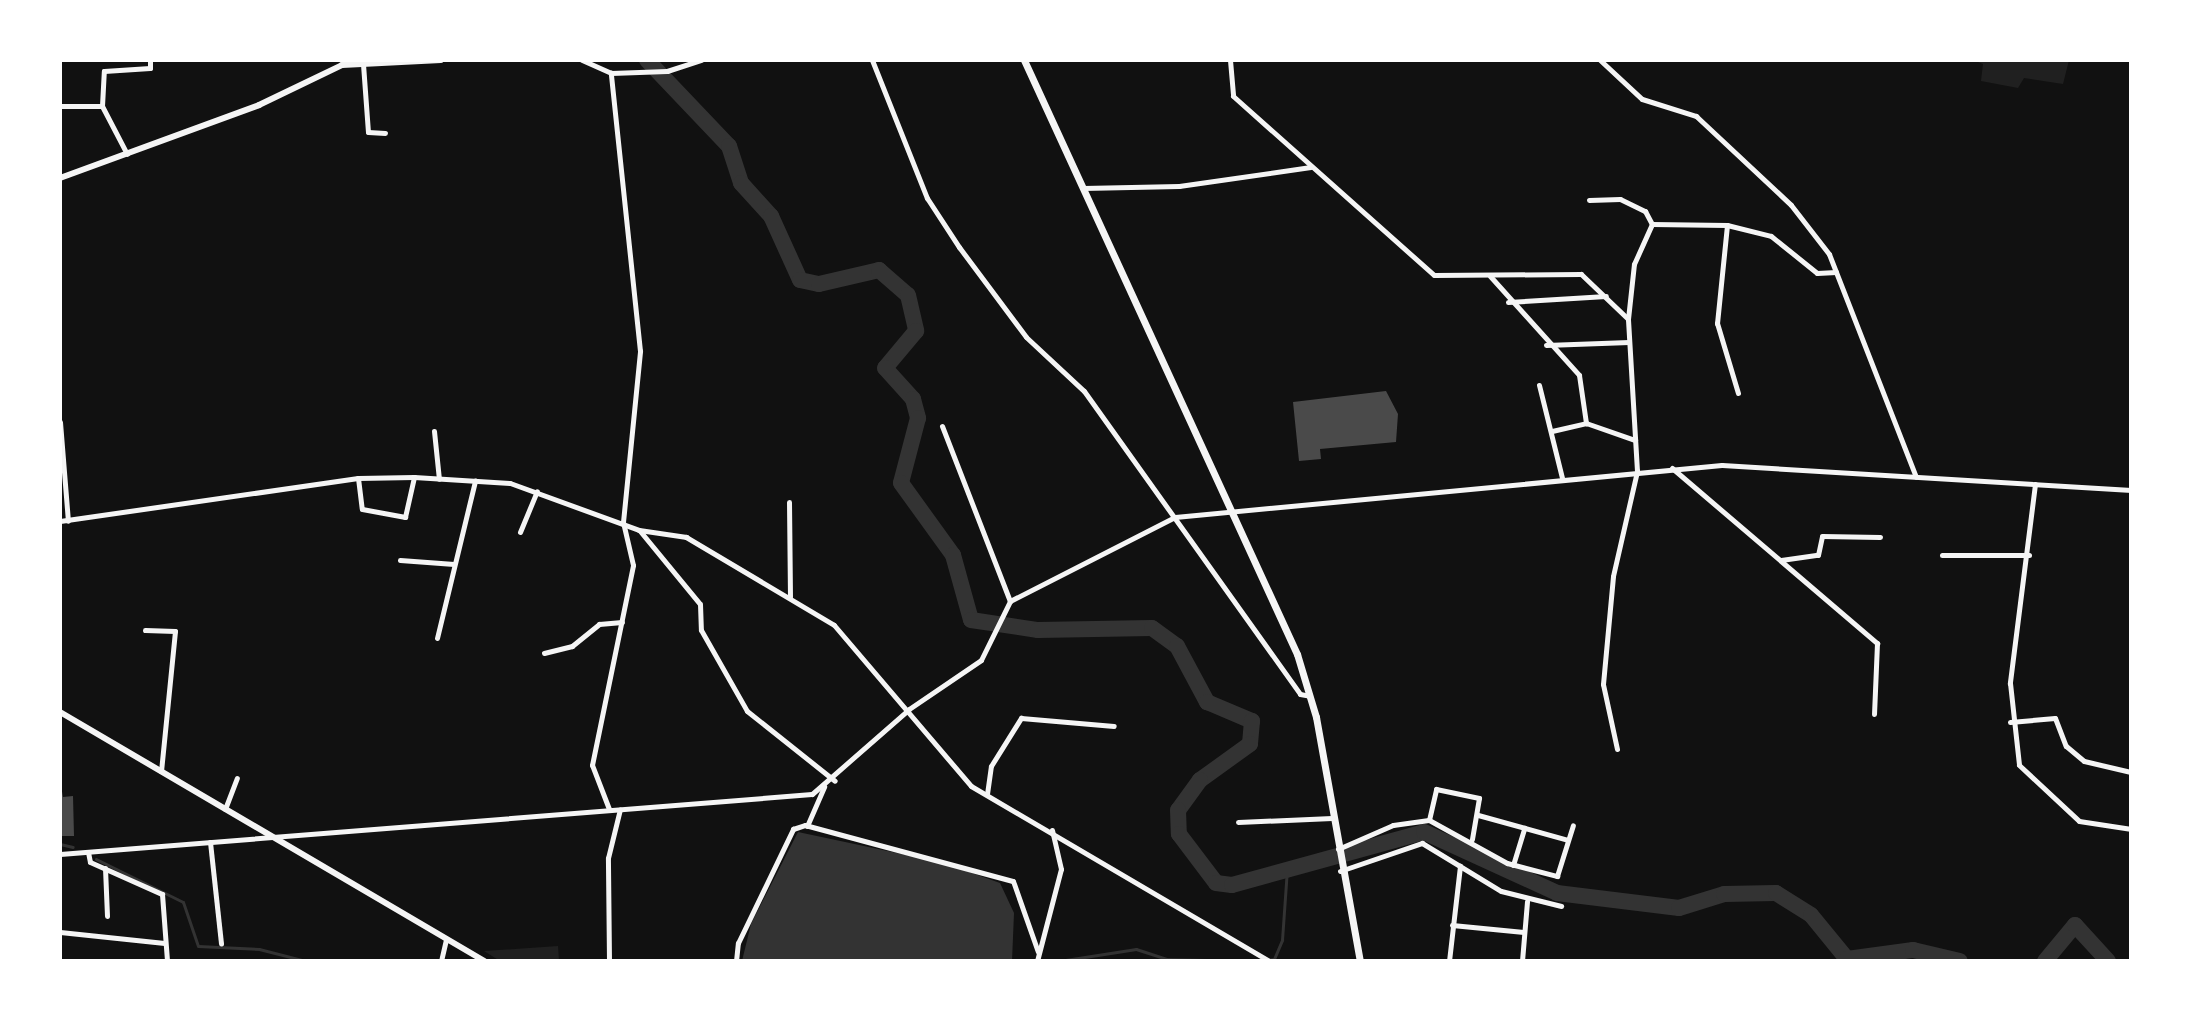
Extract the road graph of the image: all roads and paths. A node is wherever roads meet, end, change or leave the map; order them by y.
1 (150, 60) edge
2 (440, 60) edge
3 (582, 60) edge
4 (701, 60) edge
5 (872, 60) edge
6 (1024, 60) edge
7 (1230, 60) edge
8 (1600, 60) edge
9 (352, 62) edge
10 (363, 63) junction
11 (611, 73) junction
12 (60, 106) edge
13 (102, 106) junction
14 (385, 133) dead end
15 (127, 154) junction
16 (1312, 167) junction
17 (60, 178) edge
18 (1083, 188) junction
19 (1589, 200) dead end
20 (1652, 224) junction
21 (1727, 225) junction
22 (1836, 272) junction
23 (1490, 276) junction
24 (1607, 296) junction
25 (1508, 302) junction
26 (1628, 319) junction
27 (1629, 342) junction
28 (1546, 345) junction
29 (1539, 385) dead end
30 (1738, 393) dead end
31 (60, 422) edge
32 (1586, 423) junction
33 (942, 426) dead end
34 (434, 431) dead end
35 (1552, 431) junction
36 (1635, 440) junction
37 (1671, 467) junction
38 (1637, 471) junction
39 (414, 477) junction
40 (1916, 477) junction
41 (358, 478) junction
42 (1562, 478) junction
43 (439, 479) junction
44 (475, 481) junction
45 (2035, 484) junction
46 (2131, 490) edge
47 (537, 491) junction
48 (789, 502) dead end
49 (1232, 512) junction
50 (1175, 517) junction
51 (60, 521) edge
52 (68, 521) junction
53 (623, 522) junction
54 (639, 530) junction
55 (520, 532) dead end
56 (1880, 537) dead end
57 (1942, 555) dead end
58 (2029, 555) junction
59 (400, 560) dead end
60 (1780, 560) junction
61 (454, 564) junction
62 (790, 597) junction
63 (1010, 601) junction
64 (622, 622) junction
65 (145, 630) dead end
66 (437, 638) dead end
67 (544, 653) dead end
68 (1311, 696) junction
69 (909, 709) junction
70 (60, 712) edge
71 (1874, 714) dead end
72 (2010, 722) junction
73 (1114, 726) dead end
74 (1617, 749) dead end
75 (161, 771) junction
76 (2131, 772) edge
77 (237, 778) dead end
78 (835, 781) junction
79 (824, 787) junction
80 (987, 794) junction
81 (225, 809) junction
82 (609, 809) junction
83 (620, 809) junction
84 (1478, 815) junction
85 (1332, 818) junction
86 (1429, 820) junction
87 (1238, 822) dead end
88 (1573, 825) dead end
89 (807, 826) junction
90 (1524, 828) junction
91 (2131, 829) edge
92 (1052, 830) junction
93 (274, 837) junction
94 (1472, 839) junction
95 (1568, 840) junction
96 (210, 842) junction
97 (1337, 851) junction
98 (88, 852) junction
99 (60, 854) edge
100 (1513, 865) junction
101 (1460, 866) junction
102 (105, 868) junction
103 (1340, 869) junction
104 (1527, 901) junction
105 (1561, 906) dead end
106 (107, 916) dead end
107 (1452, 925) junction
108 (60, 932) edge
109 (1524, 932) junction
110 (446, 939) junction
111 (164, 943) junction
112 (221, 943) dead end
113 (1038, 952) junction
114 (167, 961) edge
115 (441, 961) edge
116 (484, 961) edge
117 (609, 961) edge
118 (736, 961) edge
119 (1037, 961) edge
120 (1269, 961) edge
121 (1360, 961) edge
122 (1449, 961) edge
123 (1522, 961) edge

1 - 13 street
2 - 10 street
3 - 11 street
4 - 11 street
5 - 50 street
6 - 18 main road
7 - 16 street
8 - 22 street
9 - 10 street
9 - 15 street
10 - 14 street
11 - 53 street
12 - 13 street
13 - 15 street
15 - 17 street
16 - 18 street
16 - 23 street
18 - 49 main road
19 - 20 street
20 - 21 street
20 - 26 street
21 - 22 street
21 - 30 street
22 - 40 street
23 - 24 street
23 - 25 street
24 - 25 street
24 - 26 street
25 - 28 street
26 - 27 street
27 - 28 street
27 - 36 street
28 - 32 street
29 - 35 street
31 - 52 street
32 - 35 street
32 - 36 street
33 - 63 street
34 - 43 street
35 - 42 street
36 - 38 street
37 - 38 street
37 - 40 street
37 - 60 street
38 - 42 street
38 - 74 street
39 - 41 street
39 - 41 street
39 - 43 street
40 - 45 street
41 - 52 street
42 - 49 street
43 - 44 street
44 - 47 street
44 - 61 street
45 - 46 street
45 - 58 street
47 - 53 street
47 - 55 street
48 - 62 street
49 - 50 street
49 - 68 main road
50 - 63 street
50 - 68 street
51 - 52 street
53 - 54 street
53 - 64 street
54 - 62 street
54 - 78 street
56 - 60 street
57 - 58 street
58 - 72 street
59 - 61 street
60 - 71 street
61 - 66 street
62 - 69 street
63 - 69 street
64 - 67 street
64 - 82 street
65 - 75 street
68 - 85 main road
69 - 78 street
69 - 80 street
70 - 75 street
72 - 76 street
72 - 91 street
73 - 80 street
75 - 81 street
77 - 81 street
78 - 79 street
79 - 83 street
79 - 89 street
80 - 92 street
81 - 93 street
82 - 83 street
82 - 93 street
83 - 117 street
84 - 86 street
84 - 90 street
84 - 94 street
85 - 87 street
85 - 97 main road
86 - 94 street
86 - 97 street
88 - 95 street
89 - 113 street
89 - 118 street
90 - 95 street
90 - 100 street
92 - 113 street
92 - 120 street
93 - 96 street
93 - 110 street
94 - 100 street
95 - 100 street
96 - 98 street
96 - 112 street
97 - 103 main road
98 - 99 street
98 - 102 street
101 - 103 street
101 - 104 street
101 - 107 street
102 - 106 street
102 - 111 street
103 - 121 main road
104 - 105 street
104 - 109 street
107 - 109 street
107 - 122 street
108 - 111 street
109 - 123 street
110 - 115 street
110 - 116 street
111 - 114 street
113 - 119 street

